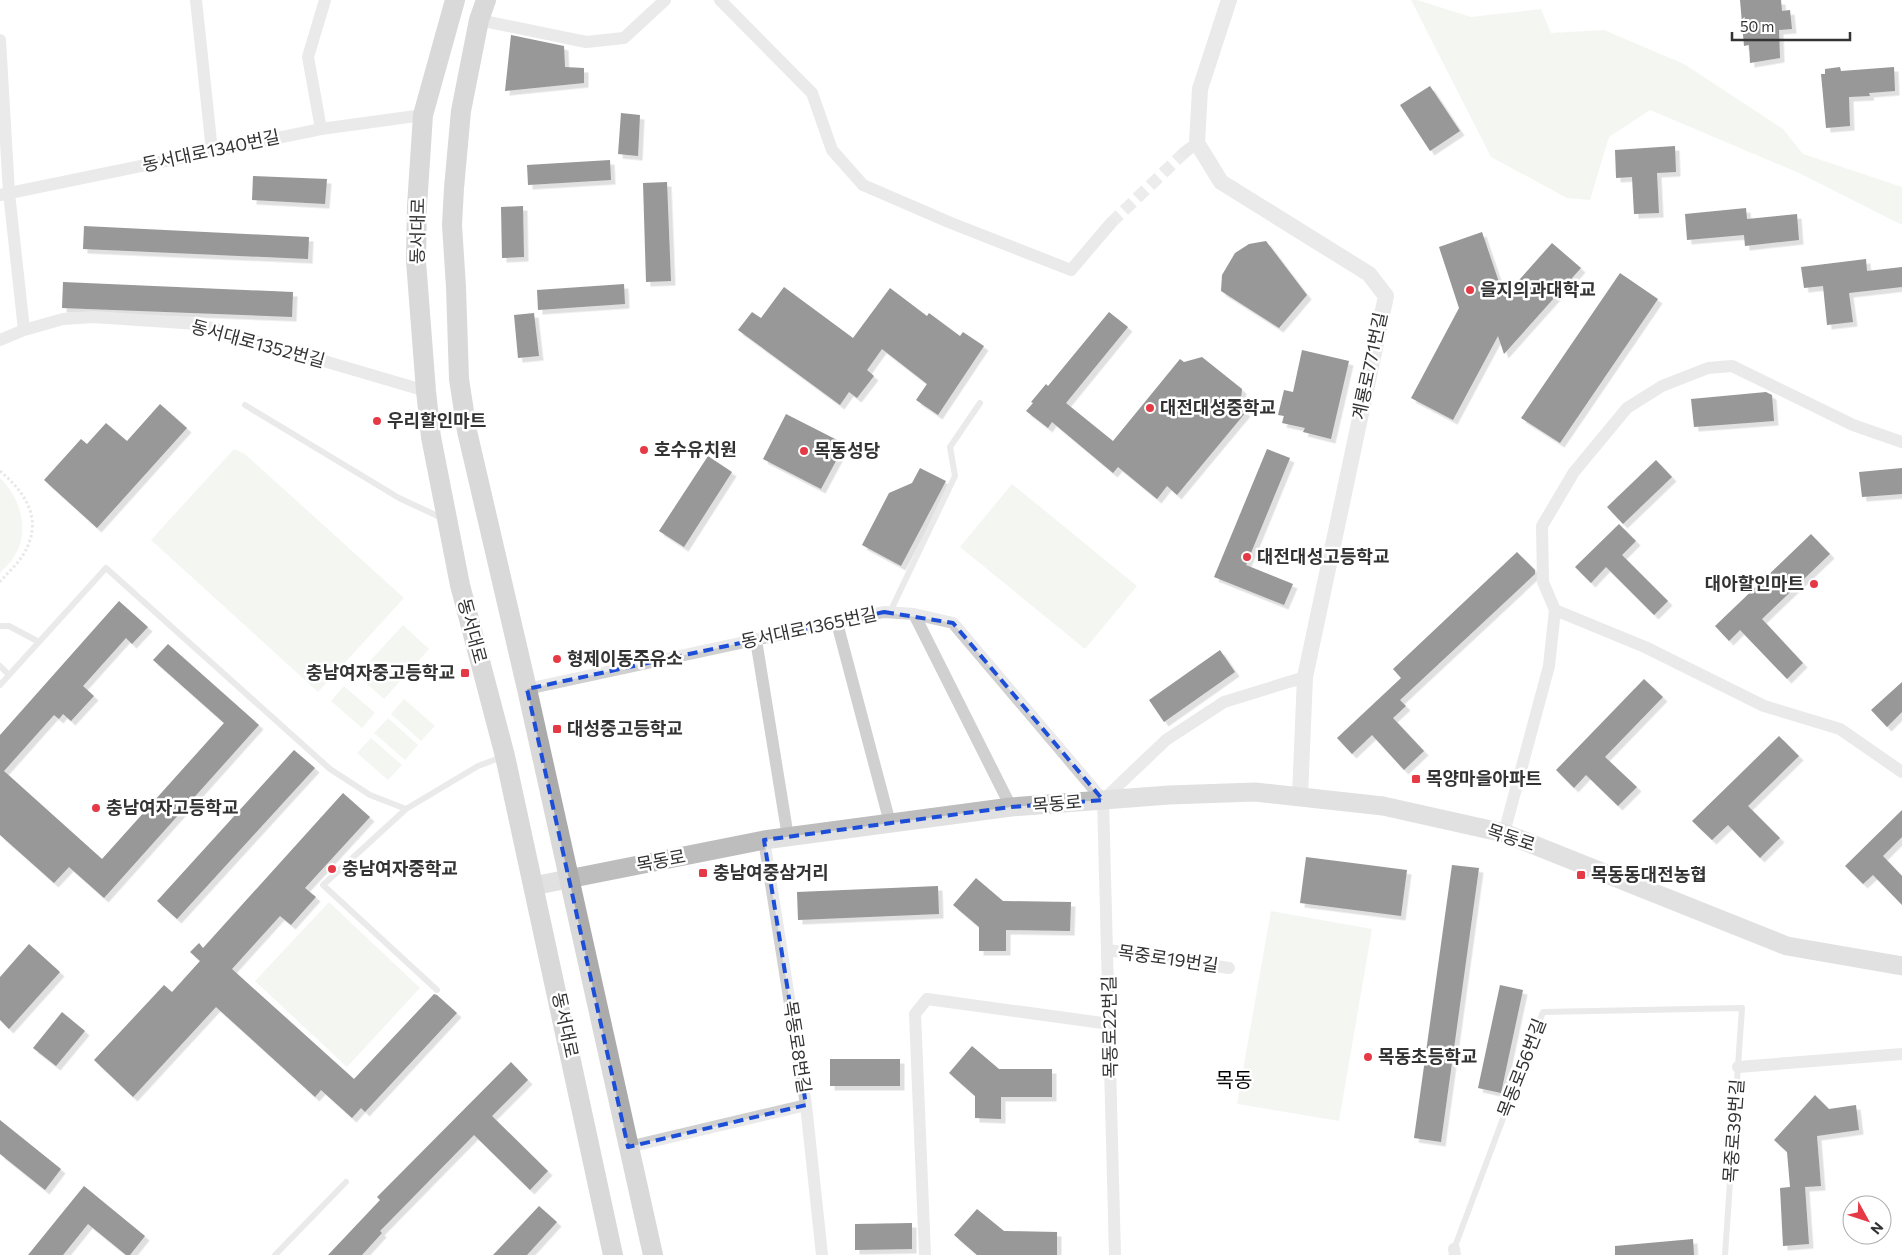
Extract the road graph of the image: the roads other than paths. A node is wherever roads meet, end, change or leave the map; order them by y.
1 (196, 0) edge
2 (325, 0) edge
3 (455, 0) edge
4 (486, 0) edge
5 (665, 0) edge
6 (720, 0) edge
7 (1229, 0) edge
8 (479, 20) junction
9 (0, 40) edge
10 (424, 115) junction
11 (321, 129) junction
12 (212, 152) junction
13 (4, 194) edge
14 (1111, 223) tunnel mouth
15 (24, 330) junction
16 (0, 340) edge
17 (426, 391) junction
18 (980, 403) dead end
19 (245, 405) dead end
20 (1902, 442) edge
21 (447, 520) junction
22 (1554, 610) junction
23 (890, 612) junction
24 (914, 614) junction
25 (837, 622) junction
26 (0, 626) edge
27 (756, 640) junction
28 (40, 642) junction
29 (0, 666) edge
30 (9, 675) junction
31 (1305, 677) junction
32 (0, 685) edge
33 (527, 689) junction
34 (505, 756) junction
35 (1902, 772) edge
36 (1300, 796) junction
37 (1104, 800) junction
38 (1011, 807) junction
39 (406, 809) junction
40 (890, 823) junction
41 (1504, 832) junction
42 (788, 837) junction
43 (764, 840) junction
44 (568, 879) junction
45 (533, 886) junction
46 (1108, 950) junction
47 (1902, 966) edge
48 (1228, 968) dead end
49 (437, 990) dead end
50 (1742, 1008) joint
51 (1110, 1024) junction
52 (1902, 1054) edge
53 (1738, 1067) junction
54 (806, 1106) junction
55 (628, 1147) junction
56 (346, 1182) dead end
57 (1455, 1252) edge
58 (275, 1255) edge
59 (613, 1255) edge
60 (653, 1255) edge
61 (822, 1255) edge
62 (924, 1255) edge
63 (1114, 1255) edge
64 (1725, 1255) edge

1 - 12 street
2 - 11 street
3 - 10 main road, 동서대로
4 - 8 main road, 동서대로
5 - 8 street
6 - 14 street
7 - 31 street, 계룡로771번길
8 - 33 main road, 동서대로
9 - 13 street
10 - 11 street, 동서대로1340번길
10 - 17 main road, 동서대로
11 - 12 street, 동서대로1340번길
12 - 13 street, 동서대로1340번길
13 - 15 street
15 - 16 street, 동서대로1352번길
15 - 17 street, 동서대로1352번길
17 - 21 main road, 동서대로
18 - 23 lane
19 - 21 lane
20 - 22 street
21 - 34 main road, 동서대로
22 - 35 street
22 - 41 street
23 - 24 street, 동서대로1365번길
23 - 25 street, 동서대로1365번길
24 - 37 street, 동서대로1365번길
24 - 38 street, 목동로
25 - 27 street, 동서대로1365번길
25 - 40 street
26 - 28 lane
27 - 33 street, 동서대로1365번길
27 - 42 street
28 - 30 lane
28 - 39 lane
29 - 30 lane
30 - 32 lane
31 - 36 street, 계룡로771번길
31 - 37 street, 목동로
33 - 44 main road, 동서대로
34 - 39 lane
34 - 45 main road, 동서대로
36 - 37 main road, 목동로
36 - 41 main road, 목동로
37 - 38 main road, 목동로
37 - 46 street, 목동로22번길
38 - 40 main road, 목동로
39 - 49 lane
40 - 42 main road, 목동로
41 - 47 main road, 목동로
42 - 43 main road, 목동로
43 - 44 main road, 목동로
43 - 54 street, 목동로8번길
44 - 45 main road, 목동로
44 - 55 main road, 동서대로
45 - 59 main road, 동서대로
46 - 48 street, 목중로19번길
46 - 51 street, 목동로22번길
50 - 53 lane, 목중로39번길
50 - 57 lane, 목동로56번길
51 - 62 street
51 - 63 street, 목동로22번길
52 - 53 street
53 - 64 lane, 목중로39번길
54 - 55 street
54 - 61 street, 목동로8번길
55 - 60 main road, 동서대로
56 - 58 lane

